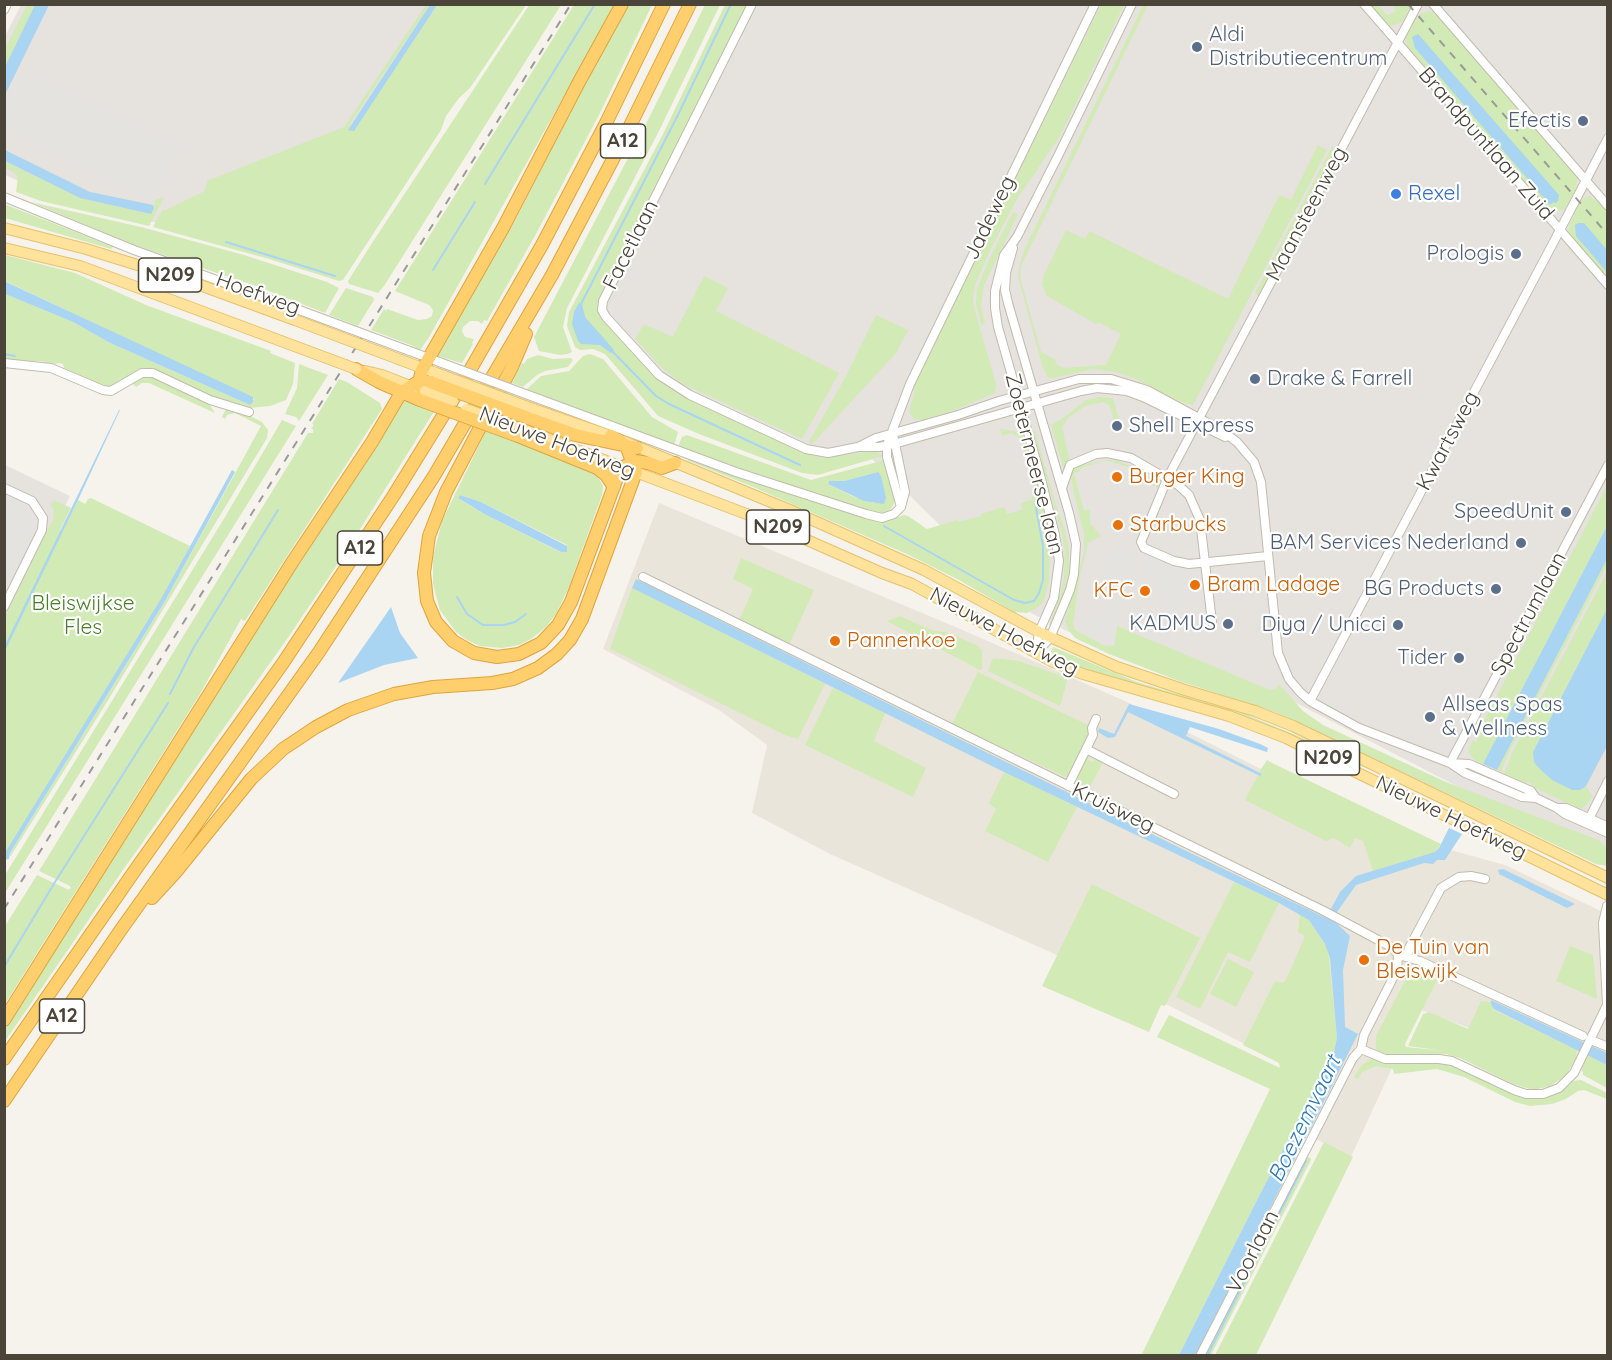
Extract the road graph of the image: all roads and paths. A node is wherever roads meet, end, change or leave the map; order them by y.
1 (7, 4) edge
2 (622, 4) edge
3 (664, 4) edge
4 (690, 4) edge
5 (752, 4) edge
6 (1095, 4) edge
7 (1132, 4) edge
8 (1364, 4) edge
9 (1418, 4) edge
10 (1433, 4) edge
11 (4, 10) edge
12 (1397, 43) junction
13 (1608, 138) edge
14 (1586, 181) junction
15 (4, 197) edge
16 (1608, 206) edge
17 (4, 228) edge
18 (1560, 230) junction
19 (1017, 237) junction
20 (4, 248) edge
21 (552, 275) junction
22 (1608, 285) edge
23 (404, 355) junction
24 (4, 363) edge
25 (426, 363) junction
26 (356, 369) joint
27 (479, 376) joint
28 (423, 384) junction
29 (385, 385) junction
30 (473, 387) joint
31 (1034, 392) junction
32 (1018, 396) junction
33 (1038, 404) junction
34 (461, 406) joint
35 (1022, 408) junction
36 (391, 410) junction
37 (249, 412) dead end
38 (531, 414) junction
39 (1198, 421) junction
40 (520, 433) junction
41 (892, 434) junction
42 (611, 436) joint
43 (891, 444) junction
44 (631, 447) junction
45 (858, 447) junction
46 (662, 457) junction
47 (679, 460) junction
48 (1608, 465) edge
49 (630, 467) junction
50 (1168, 477) junction
51 (614, 487) junction
52 (4, 488) edge
53 (1062, 488) junction
54 (1268, 556) junction
55 (1205, 562) junction
56 (643, 577) dead end
57 (4, 607) edge
58 (1212, 622) dead end
59 (1039, 632) junction
60 (1050, 638) junction
61 (1036, 653) junction
62 (1310, 701) junction
63 (1096, 719) dead end
64 (1086, 749) junction
65 (1450, 763) junction
66 (1608, 781) edge
67 (1068, 786) junction
68 (1174, 794) dead end
69 (1588, 821) junction
70 (1608, 826) edge
71 (1608, 833) edge
72 (1608, 878) edge
73 (1485, 879) dead end
74 (1608, 895) edge
75 (1607, 906) edge
76 (120, 931) junction
77 (1402, 956) junction
78 (4, 1020) edge
79 (1588, 1039) junction
80 (1608, 1047) edge
81 (1361, 1049) junction
82 (4, 1059) edge
83 (4, 1101) edge
84 (1200, 1356) edge

1 - 11 street
2 - 25 highway
3 - 82 highway, A12
4 - 21 highway, A12
5 - 45 street, Facetlaan
6 - 41 street, Jadeweg
7 - 19 street, Zoetermeerse laan
8 - 12 street, Brandpuntlaan Zuid
9 - 12 street, Maansteenweg
10 - 14 street
12 - 18 street, Brandpuntlaan Zuid
12 - 39 street, Maansteenweg
13 - 14 street, Kwartsweg
14 - 16 street
14 - 18 street, Kwartsweg
15 - 23 street, Hoefweg, bridge
17 - 23 main road, Hoefweg / N209, bridge
18 - 22 street, Brandpuntlaan Zuid
18 - 62 street, Kwartsweg
19 - 31 street, Zoetermeerse laan
19 - 32 street, Zoetermeerse laan
20 - 26 main road, Hoefweg / N209, bridge
21 - 51 highway, A12
21 - 76 highway, A12
23 - 25 main road, Hoefweg / N209
24 - 37 street
25 - 28 highway
25 - 28 street, Hoefweg
26 - 29 highway, N209
27 - 28 street, Hoefweg, bridge
27 - 46 street, Nieuwe Hoefweg, bridge
28 - 29 highway, N209
28 - 30 main road, Hoefweg / N209, bridge
28 - 34 main road, Hoefweg / N209, bridge
28 - 36 highway, A12
28 - 38 highway, N209, bridge
28 - 40 highway, N209, bridge
29 - 36 highway
30 - 38 main road, Nieuwe Hoefweg / N209, bridge
31 - 32 street, Facetlaan
31 - 33 street, Zoetermeerse laan
31 - 39 street, Facetlaan
32 - 35 street, Zoetermeerse laan
32 - 41 street, Facetlaan
33 - 35 street, Facetlaan
33 - 39 street, Facetlaan
33 - 53 street, Zoetermeerse laan
34 - 40 main road, Nieuwe Hoefweg / N209, bridge
35 - 43 street, Facetlaan
35 - 59 street, Zoetermeerse laan
36 - 78 highway, A12
38 - 42 main road, Nieuwe Hoefweg / N209
38 - 44 highway, N209
39 - 50 street, Maansteenweg
39 - 54 street
40 - 49 main road, Nieuwe Hoefweg / N209
40 - 51 highway, N209
41 - 43 street
41 - 45 street, Facetlaan
42 - 44 highway, N209
43 - 45 street, Facetlaan
43 - 47 street, Nieuwe Hoefweg
44 - 46 main road, Nieuwe Hoefweg / N209
44 - 49 highway
46 - 47 street, Nieuwe Hoefweg
46 - 47 highway, N209
46 - 49 highway, N209
47 - 59 main road, Nieuwe Hoefweg / N209
48 - 65 street, Spectrumlaan
49 - 51 highway, A12
49 - 61 main road, Nieuwe Hoefweg / N209
49 - 76 highway, A12
50 - 53 street
50 - 55 street
50 - 55 street, Maansteenweg
52 - 57 street
53 - 60 street, Zoetermeerse laan
54 - 55 street
54 - 62 street
55 - 58 street
56 - 67 street, Kruisweg
59 - 60 main road, Nieuwe Hoefweg / N209
59 - 61 street, Zoetermeerse laan
60 - 61 street, Zoetermeerse laan
60 - 72 main road, Nieuwe Hoefweg / N209
61 - 74 main road, Nieuwe Hoefweg / N209
62 - 65 street
63 - 64 street
64 - 67 street
64 - 68 street
65 - 69 street
66 - 69 street
67 - 77 street, Kruisweg
69 - 70 street
69 - 71 street
73 - 77 street, Voorlaan
75 - 79 street
76 - 83 highway, A12
77 - 79 street, Kruisweg
77 - 81 street, Voorlaan
79 - 80 street, Kruisweg
79 - 81 street
81 - 84 street, Voorlaan

